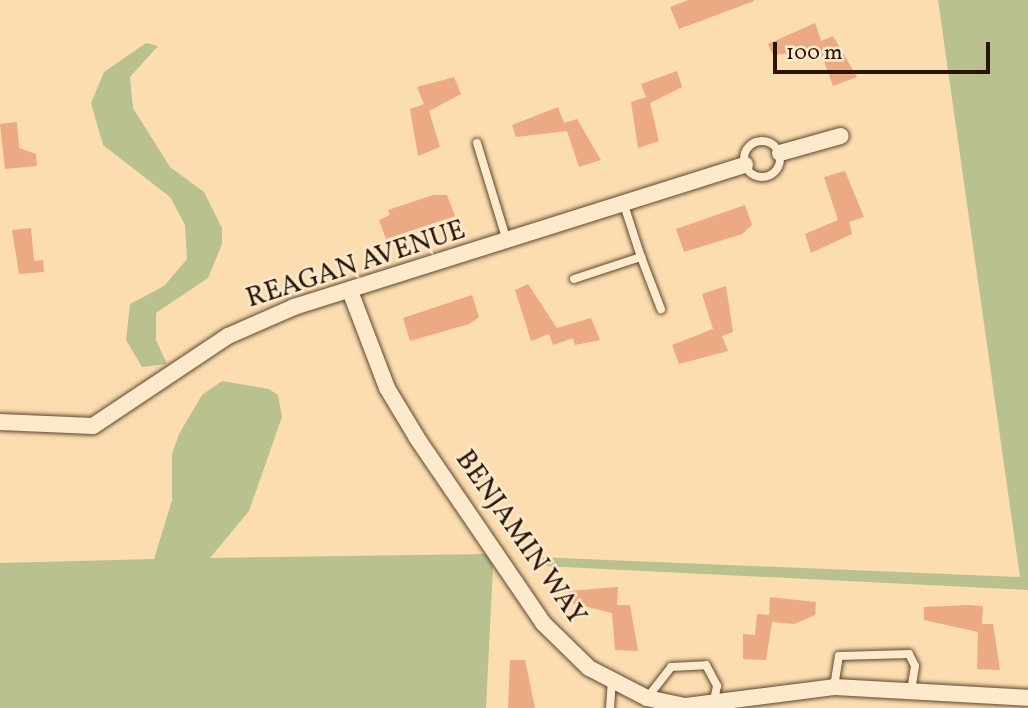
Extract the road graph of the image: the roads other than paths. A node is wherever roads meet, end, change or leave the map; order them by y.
1 (841, 136) dead end
2 (477, 143) dead end
3 (780, 153) junction
4 (745, 165) junction
5 (625, 208) junction
6 (508, 244) junction
7 (641, 257) junction
8 (575, 279) dead end
9 (350, 291) junction
10 (661, 309) dead end
11 (0, 422) edge
12 (612, 681) junction
13 (834, 687) junction
14 (911, 692) junction
15 (647, 698) junction
16 (1028, 698) edge
17 (677, 706) edge
18 (610, 708) edge
19 (712, 708) edge

1 - 3 street
2 - 6 lane
3 - 4 lane
3 - 4 lane
4 - 5 street, REAGAN AVENUE
5 - 6 street, REAGAN AVENUE
5 - 7 lane
6 - 9 street, REAGAN AVENUE
7 - 8 lane
7 - 10 lane
9 - 11 street, REAGAN AVENUE
9 - 12 street, BENJAMIN WAY
12 - 15 street, BENJAMIN WAY
12 - 18 lane
13 - 14 street, BENJAMIN WAY
13 - 14 lane
13 - 19 street, BENJAMIN WAY
14 - 16 street, BENJAMIN WAY
15 - 17 street, BENJAMIN WAY
15 - 19 lane
17 - 19 street, BENJAMIN WAY

